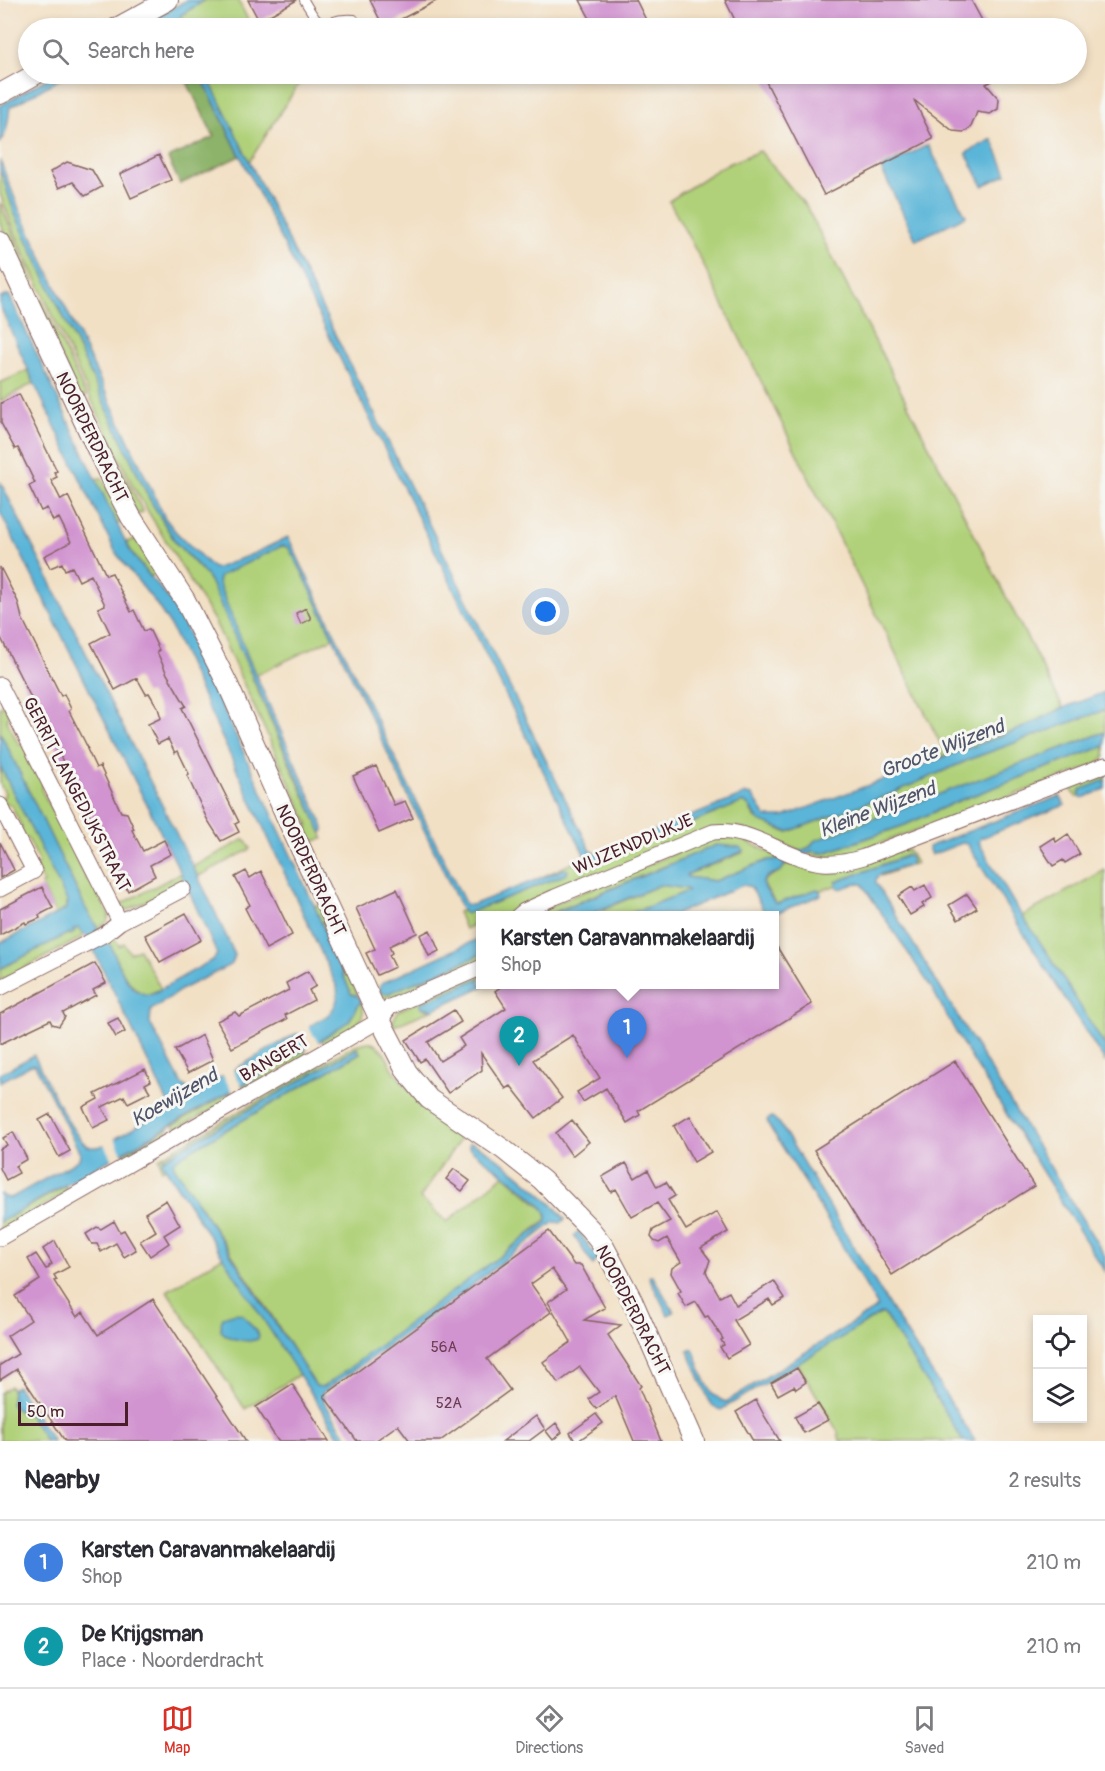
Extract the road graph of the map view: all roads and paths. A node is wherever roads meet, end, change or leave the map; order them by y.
1 (168, 0) edge
2 (304, 0) edge
3 (135, 18) edge
4 (314, 18) edge
5 (18, 84) edge
6 (0, 94) edge
7 (0, 242) edge
8 (0, 685) edge
9 (1105, 765) edge
10 (0, 805) edge
11 (0, 888) edge
12 (183, 889) dead end
13 (524, 911) edge
14 (120, 922) junction
15 (476, 970) edge
16 (0, 988) edge
17 (380, 1020) junction
18 (0, 1238) edge
19 (694, 1441) edge

1 - 3 street
2 - 4 lane
5 - 6 street
7 - 17 street, NOORDERDRACHT
8 - 14 street, GERRIT LANGEDIJKSTRAAT
9 - 13 street, WIJZENDDIJKJE
10 - 11 street
12 - 14 street
14 - 16 street
15 - 17 street
17 - 18 street, BANGERT
17 - 19 street, NOORDERDRACHT

